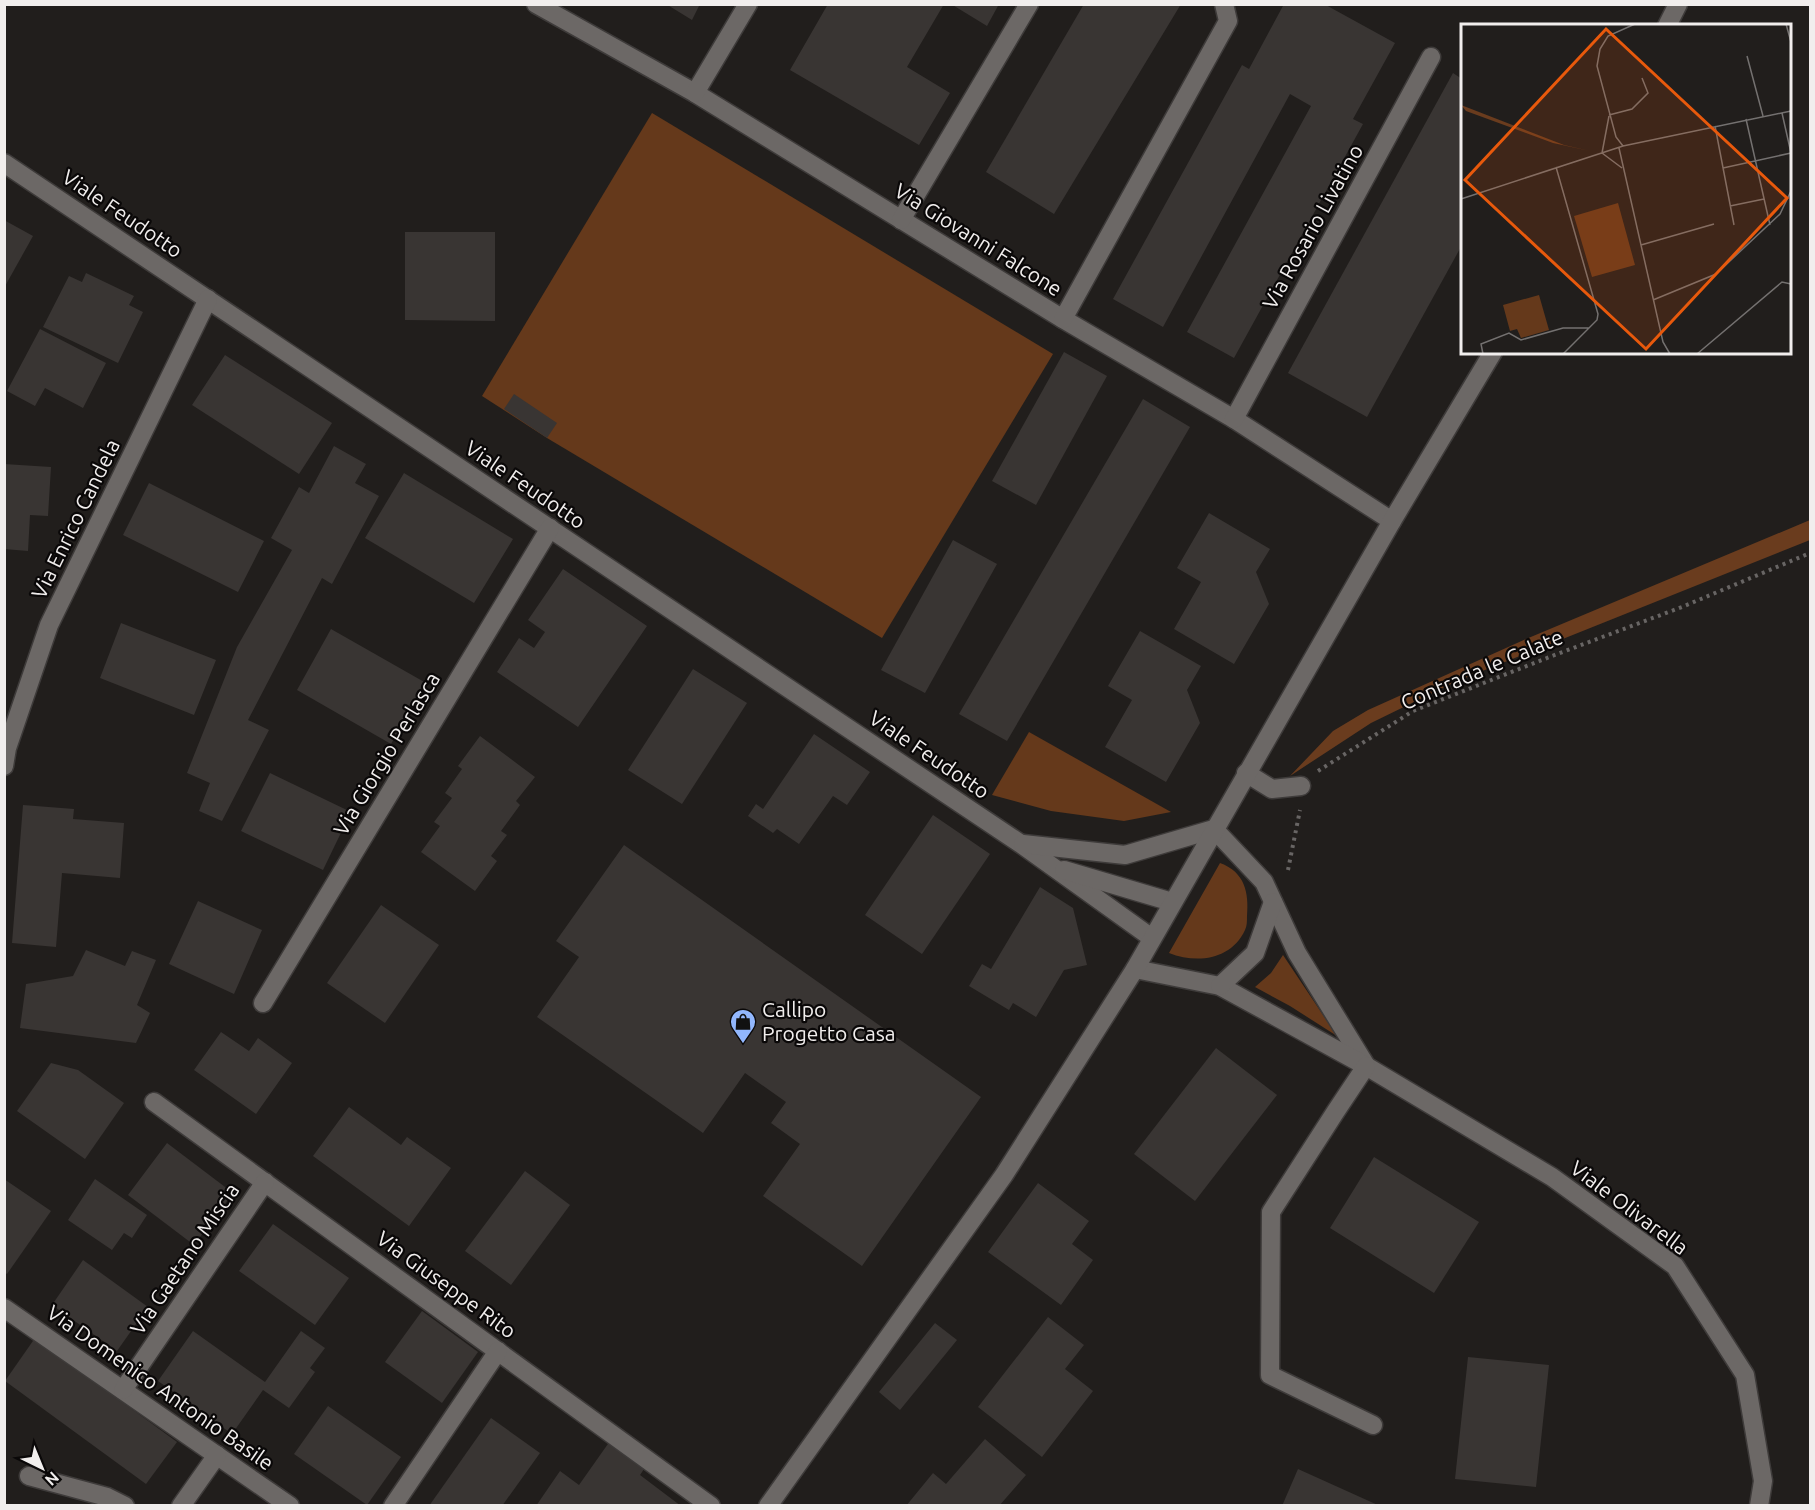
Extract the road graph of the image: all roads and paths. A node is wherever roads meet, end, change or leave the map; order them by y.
1 (536, 4) edge
2 (748, 4) edge
3 (1029, 4) edge
4 (1224, 4) edge
5 (1678, 4) edge
6 (1668, 24) edge
7 (1431, 57) dead end
8 (695, 93) junction
9 (4, 163) edge
10 (902, 220) junction
11 (208, 299) junction
12 (1063, 319) junction
13 (1492, 354) edge
14 (1234, 419) junction
15 (1392, 520) junction
16 (550, 528) junction
17 (1810, 553) edge
18 (4, 766) edge
19 (1246, 773) junction
20 (1301, 786) junction
21 (1214, 829) junction
22 (1021, 844) junction
23 (1051, 866) junction
24 (1287, 876) dead end
25 (1172, 902) junction
26 (1273, 902) junction
27 (1152, 938) junction
28 (1135, 969) junction
29 (1220, 986) junction
30 (262, 1003) dead end
31 (1366, 1066) junction
32 (154, 1102) dead end
33 (265, 1182) junction
34 (4, 1308) edge
35 (498, 1351) junction
36 (123, 1390) junction
37 (1373, 1425) dead end
38 (217, 1455) junction
39 (29, 1476) dead end
40 (125, 1506) edge
41 (181, 1506) edge
42 (290, 1506) edge
43 (393, 1506) edge
44 (711, 1506) edge
45 (768, 1506) edge
46 (1758, 1506) edge

1 - 8 street, Via Giovanni Falcone
2 - 8 street
3 - 10 street
4 - 12 street
5 - 6 street
7 - 14 street, Via Rosario Livatino
8 - 10 street, Via Giovanni Falcone
9 - 11 street, Viale Feudotto
10 - 12 street, Via Giovanni Falcone
11 - 16 street, Viale Feudotto
11 - 18 street, Via Enrico Candela
12 - 14 street, Via Giovanni Falcone
13 - 15 street
14 - 15 street, Via Giovanni Falcone
15 - 19 street
16 - 22 street, Viale Feudotto
16 - 30 street, Via Giorgio Perlasca
17 - 20 path, Contrada le Calate
19 - 20 street
19 - 21 street
20 - 24 path
21 - 22 street
21 - 25 street
21 - 26 street, Viale Olivarella
22 - 23 street, Viale Feudotto
23 - 25 street
23 - 27 street, Viale Feudotto
25 - 27 street
26 - 29 street
26 - 31 street, Viale Olivarella
27 - 28 street
28 - 29 street, Viale Olivarella
28 - 45 street
29 - 31 street, Viale Olivarella
31 - 37 street
31 - 46 street, Viale Olivarella
32 - 33 street, Via Giuseppe Rito
33 - 35 street, Via Giuseppe Rito
33 - 36 street, Via Gaetano Miscia
34 - 36 street, Via Domenico Antonio Basile
35 - 43 street
35 - 44 street, Via Giuseppe Rito
36 - 38 street, Via Domenico Antonio Basile
38 - 41 street
38 - 42 street, Via Domenico Antonio Basile
39 - 40 street

